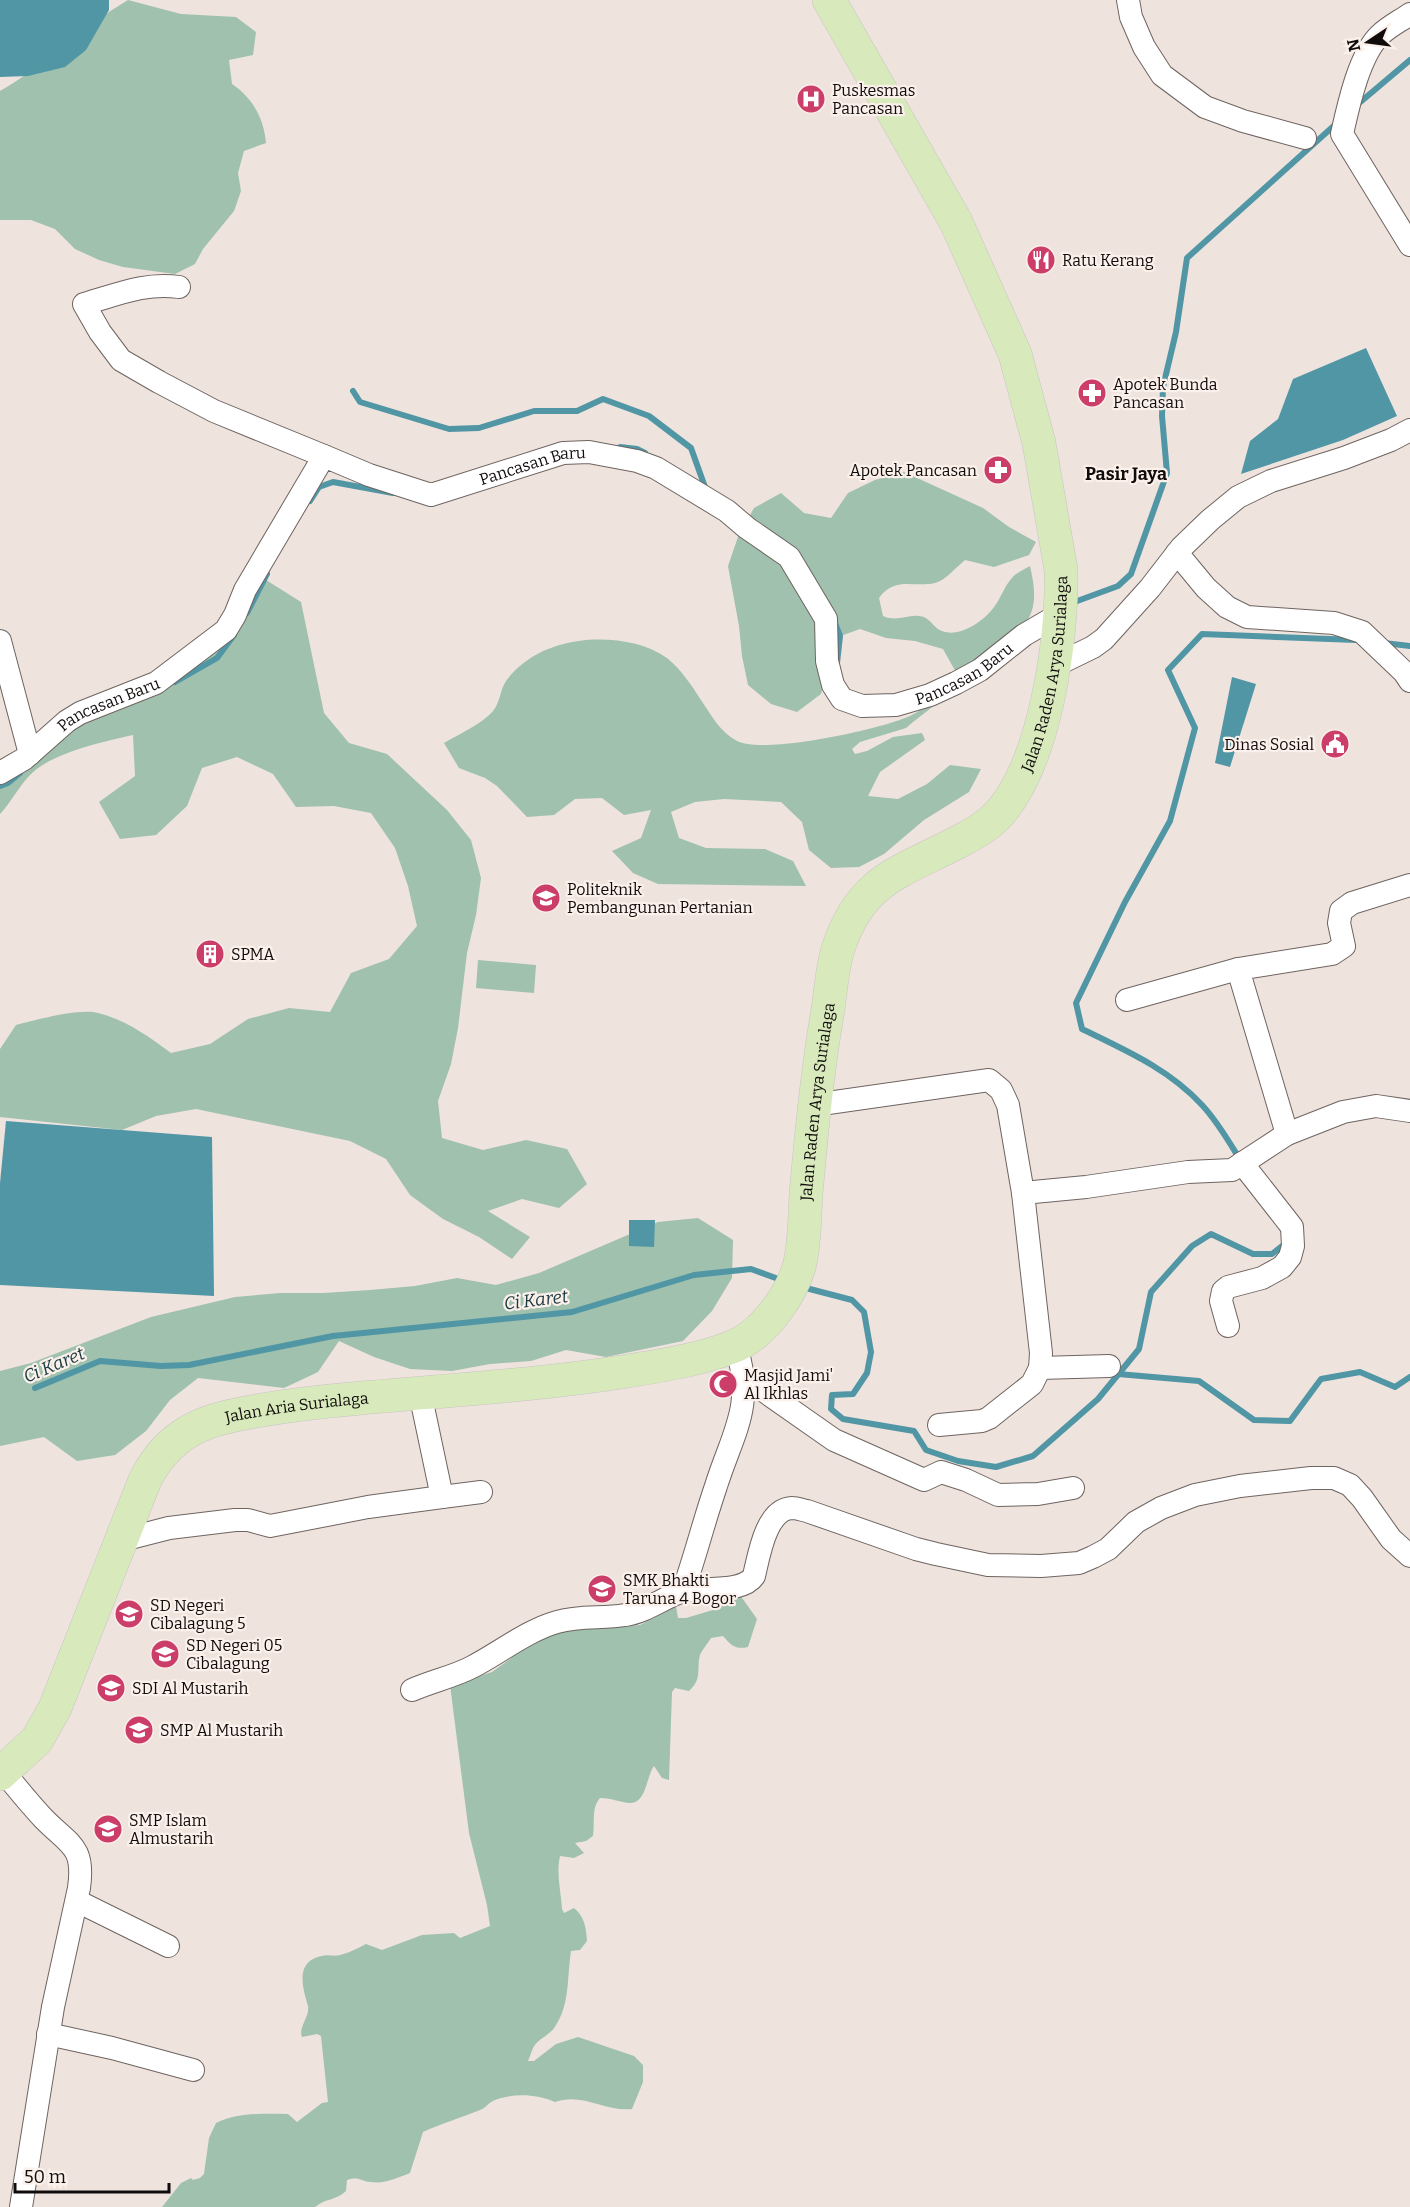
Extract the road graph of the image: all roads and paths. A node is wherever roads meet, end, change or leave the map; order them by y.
1 (829, 0) edge
2 (1128, 0) edge
3 (1410, 14) edge
4 (1305, 138) dead end
5 (1410, 245) edge
6 (179, 287) dead end
7 (1410, 430) edge
8 (324, 456) junction
9 (1177, 553) junction
10 (1060, 591) junction
11 (0, 641) edge
12 (1054, 666) junction
13 (1407, 676) edge
14 (30, 754) junction
15 (0, 773) edge
16 (1410, 885) edge
17 (1238, 969) junction
18 (1127, 1000) dead end
19 (814, 1105) junction
20 (1410, 1111) edge
21 (1287, 1134) junction
22 (1228, 1169) junction
23 (1023, 1193) junction
24 (782, 1301) joint
25 (1228, 1326) dead end
26 (736, 1346) junction
27 (1109, 1366) dead end
28 (1040, 1368) junction
29 (745, 1383) junction
30 (420, 1393) junction
31 (939, 1425) dead end
32 (1073, 1488) dead end
33 (481, 1492) dead end
34 (442, 1497) junction
35 (122, 1540) junction
36 (1410, 1556) edge
37 (683, 1592) junction
38 (412, 1690) dead end
39 (1, 1772) edge
40 (76, 1901) junction
41 (168, 1946) dead end
42 (48, 2034) junction
43 (193, 2070) dead end
44 (21, 2207) edge

1 - 10 main road, Jalan Raden Arya Surialaga
2 - 4 street
3 - 5 street
6 - 8 street
7 - 9 street
8 - 10 street, Pancasan Baru
8 - 14 street, Pancasan Baru
9 - 12 street
9 - 13 street
10 - 12 main road, Jalan Raden Arya Surialaga
11 - 14 street
12 - 19 main road, Jalan Raden Arya Surialaga
14 - 15 street, Pancasan Baru
16 - 17 street
17 - 18 street
17 - 21 street
19 - 23 street
19 - 24 main road, Jalan Raden Arya Surialaga
20 - 21 street
21 - 22 street
22 - 23 street
22 - 25 street
23 - 28 street
24 - 26 main road, Jalan Aria Surialaga
26 - 29 street
26 - 30 main road, Jalan Aria Surialaga
27 - 28 street
28 - 31 street
29 - 32 street
29 - 37 street
30 - 34 street
30 - 35 main road, Jalan Aria Surialaga
33 - 34 street
34 - 35 street
35 - 39 main road, Jalan Aria Surialaga
36 - 37 street
37 - 38 street
39 - 40 street
40 - 41 street
40 - 42 street
42 - 43 street
42 - 44 street

